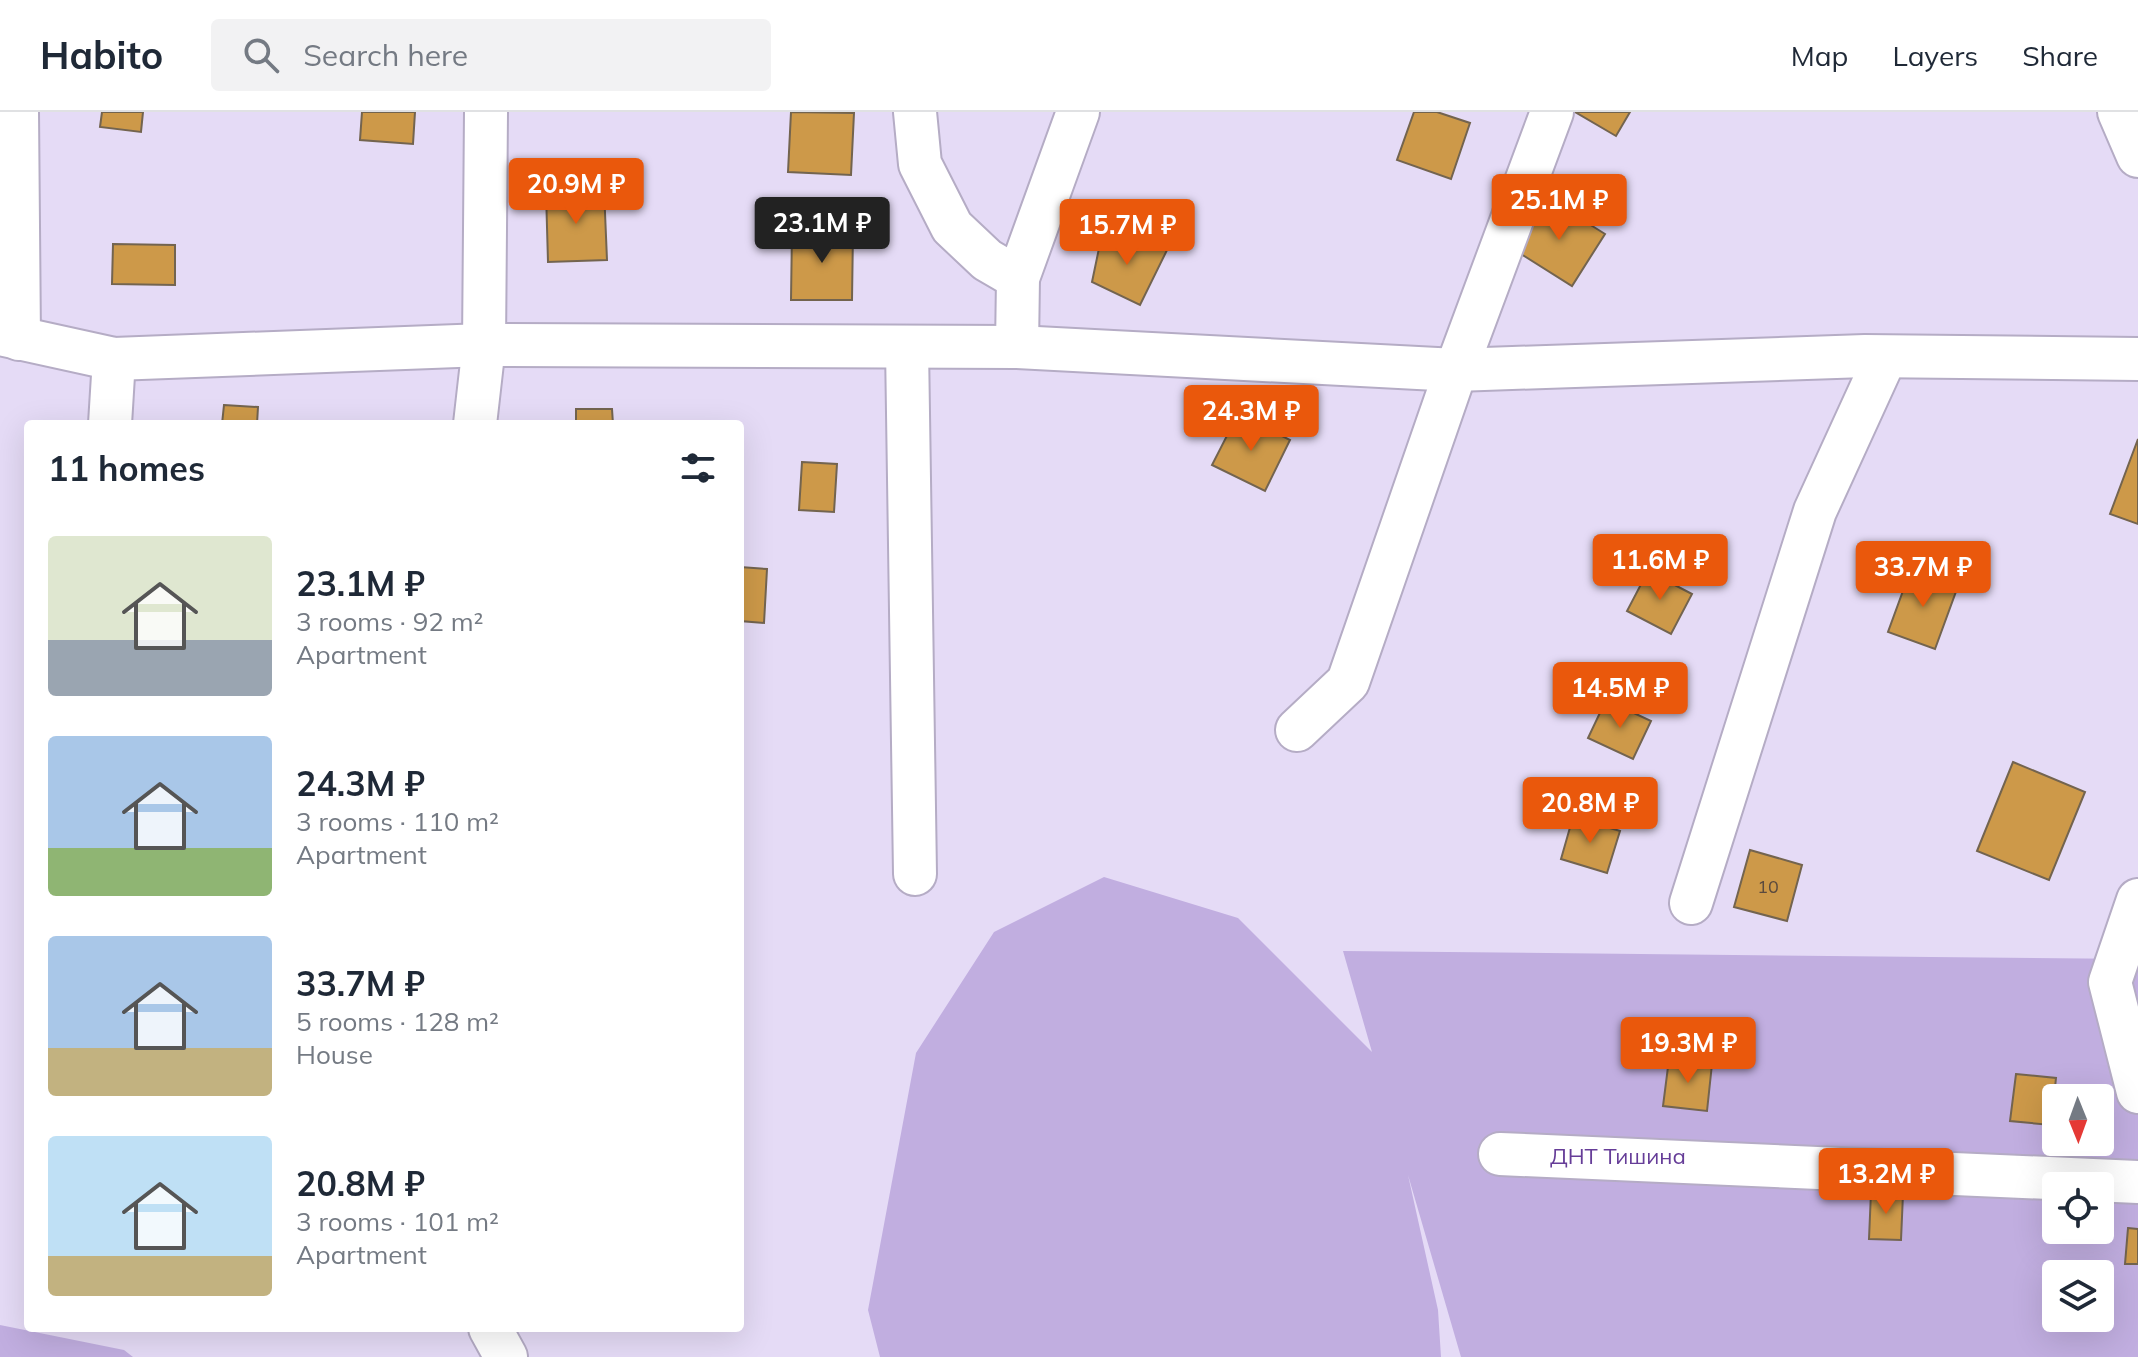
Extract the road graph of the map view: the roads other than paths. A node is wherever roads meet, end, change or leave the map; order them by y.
1 (17, 112) edge
2 (486, 112) edge
3 (915, 112) edge
4 (1078, 112) edge
5 (1552, 112) edge
6 (2119, 112) edge
7 (2138, 156) edge
8 (1018, 278) junction
9 (10, 336) edge
10 (484, 345) junction
11 (907, 347) junction
12 (1017, 347) junction
13 (1885, 358) junction
14 (114, 359) junction
15 (2138, 359) edge
16 (1456, 370) junction
17 (110, 420) edge
18 (475, 420) edge
19 (1297, 730) dead end
20 (915, 874) dead end
21 (2138, 900) edge
22 (1691, 903) dead end
23 (2138, 1092) edge
24 (1500, 1154) dead end
25 (2138, 1182) edge
26 (492, 1332) edge
27 (506, 1357) edge

1 - 9 street
2 - 10 street
3 - 8 street
4 - 8 street
5 - 16 street
6 - 7 street
8 - 12 street
9 - 14 street
10 - 11 street
10 - 14 street
10 - 18 street
11 - 12 street
11 - 20 street
12 - 16 street
13 - 15 street
13 - 16 street
13 - 22 street
14 - 17 street
16 - 19 street
21 - 23 street
24 - 25 street
26 - 27 street

